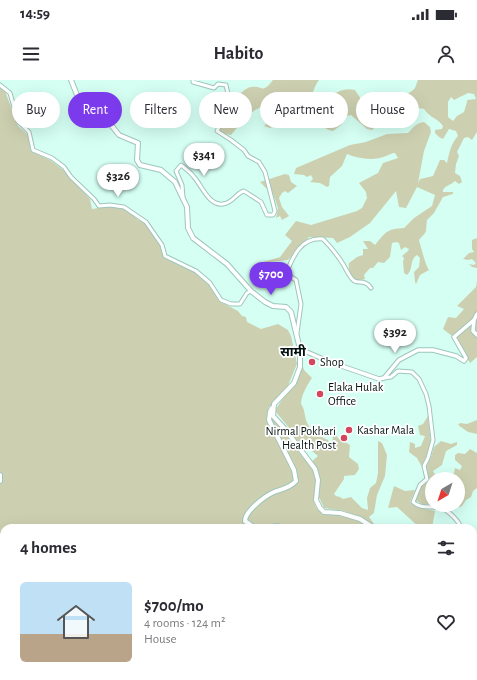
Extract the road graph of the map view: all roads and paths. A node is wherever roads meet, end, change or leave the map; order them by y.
1 (71, 80) edge
2 (193, 80) edge
3 (0, 85) edge
4 (183, 197) junction
5 (371, 288) dead end
6 (251, 291) junction
7 (477, 314) edge
8 (474, 320) junction
9 (477, 335) edge
10 (296, 336) junction
11 (300, 349) junction
12 (384, 378) junction
13 (273, 407) junction
14 (0, 476) edge
15 (0, 481) edge
16 (249, 524) edge
17 (368, 524) edge
18 (459, 524) edge

1 - 4 main road
2 - 4 street
3 - 6 street
4 - 6 main road
5 - 10 street
6 - 10 main road
7 - 8 street
8 - 9 street
8 - 12 street
10 - 11 main road
11 - 12 street
11 - 13 main road
12 - 18 street
13 - 16 main road
13 - 17 main road
14 - 15 main road

